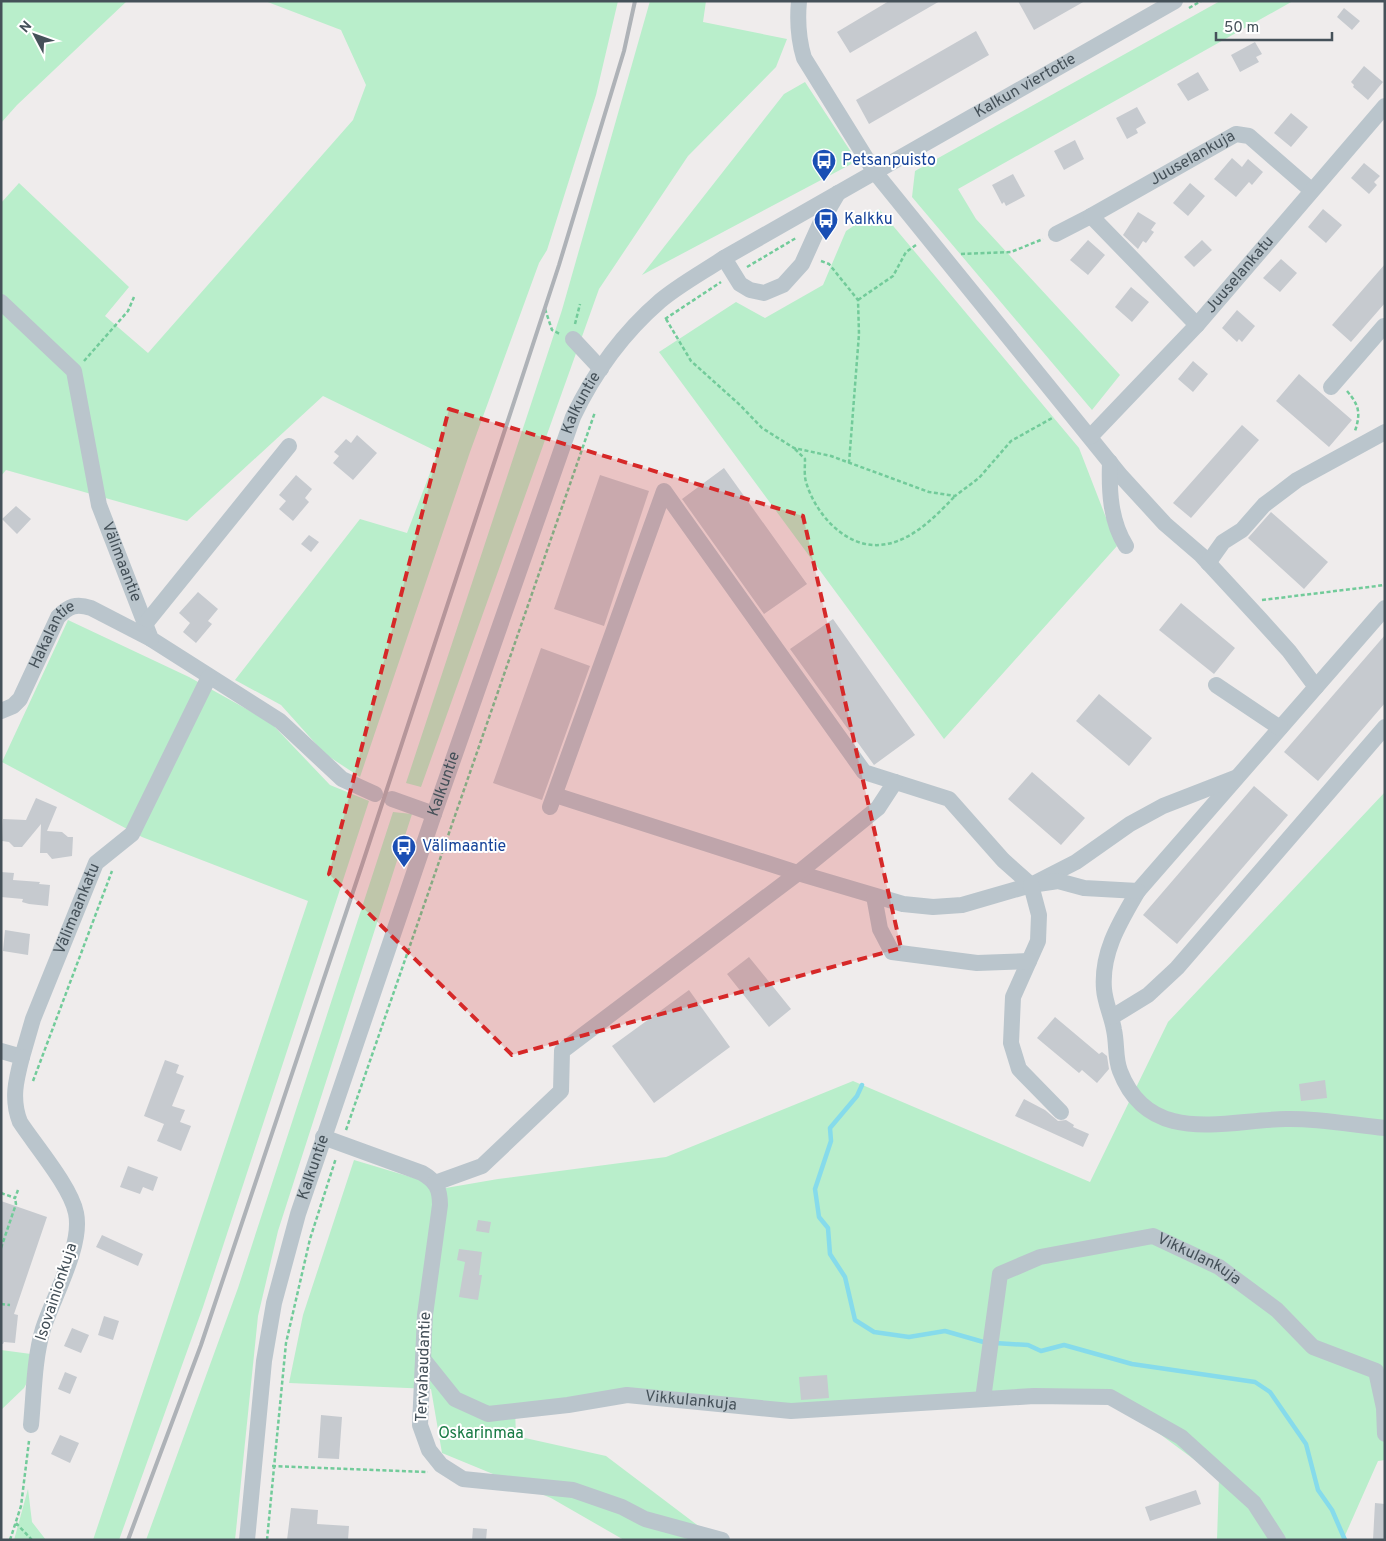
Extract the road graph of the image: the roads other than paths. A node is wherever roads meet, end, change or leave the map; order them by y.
1 (799, 1) edge
2 (1175, 1) edge
3 (1385, 106) edge
4 (874, 171) junction
5 (1311, 190) junction
6 (840, 191) junction
7 (1090, 216) junction
8 (1056, 234) road end
9 (724, 258) junction
10 (1, 302) edge
11 (1197, 324) junction
12 (1384, 326) edge
13 (572, 339) dead end
14 (601, 369) junction
15 (1334, 384) road end
16 (1385, 432) edge
17 (1090, 437) junction
18 (289, 446) dead end
19 (1110, 462) junction
20 (1126, 546) dead end
21 (1208, 563) junction
22 (1385, 608) edge
23 (148, 631) junction
24 (209, 677) junction
25 (1216, 684) dead end
26 (1316, 687) junction
27 (1, 711) edge
28 (1280, 728) junction
29 (1385, 728) edge
30 (1238, 777) junction
31 (896, 782) junction
32 (375, 794) dead end
33 (392, 799) dead end
34 (434, 814) junction
35 (798, 873) junction
36 (1031, 885) junction
37 (1138, 891) junction
38 (874, 896) junction
39 (1029, 961) junction
40 (1112, 1017) junction
41 (1, 1051) edge
42 (22, 1057) junction
43 (1061, 1112) dead end
44 (1385, 1128) edge
45 (323, 1137) junction
46 (435, 1184) junction
47 (423, 1359) junction
48 (983, 1399) junction
49 (31, 1425) road end
50 (1385, 1434) edge
51 (246, 1540) edge
52 (722, 1540) edge
53 (1278, 1540) edge

1 - 4 street
2 - 4 street, Kalkun viertotie
3 - 5 street, Juuselankatu
4 - 6 street, Kalkuntie
4 - 17 street
5 - 7 street, Juuselankuja
5 - 11 street, Juuselankatu
6 - 9 street, Kalkuntie
6 - 9 street
7 - 8 street, Juuselankuja
7 - 11 street
9 - 14 street, Kalkuntie
10 - 23 street, Välimaantie
11 - 17 street, Juuselankatu
12 - 15 street
13 - 14 street
14 - 34 street, Kalkuntie
16 - 21 street
17 - 19 street
18 - 23 street
19 - 20 street
19 - 21 street
21 - 26 street
22 - 26 street
23 - 24 street
23 - 27 street, Hakalantie
24 - 32 street
24 - 42 street, Välimaankatu
25 - 28 street
26 - 28 street
28 - 30 street
29 - 40 street
30 - 36 street
30 - 37 street
31 - 35 street
31 - 35 street
31 - 36 street
33 - 34 street
34 - 45 street, Kalkuntie
35 - 38 street
35 - 46 street
36 - 37 street
36 - 38 street
36 - 39 street
37 - 40 street
38 - 39 street
39 - 43 street
40 - 44 street
41 - 42 street
42 - 49 street, Isovainionkuja
45 - 46 street
45 - 51 street, Kalkuntie
46 - 47 street, Tervahaudantie
47 - 48 street, Vikkulankuja
47 - 52 street, Tervahaudantie
48 - 50 street, Vikkulankuja
48 - 53 street, Vikkulankuja

